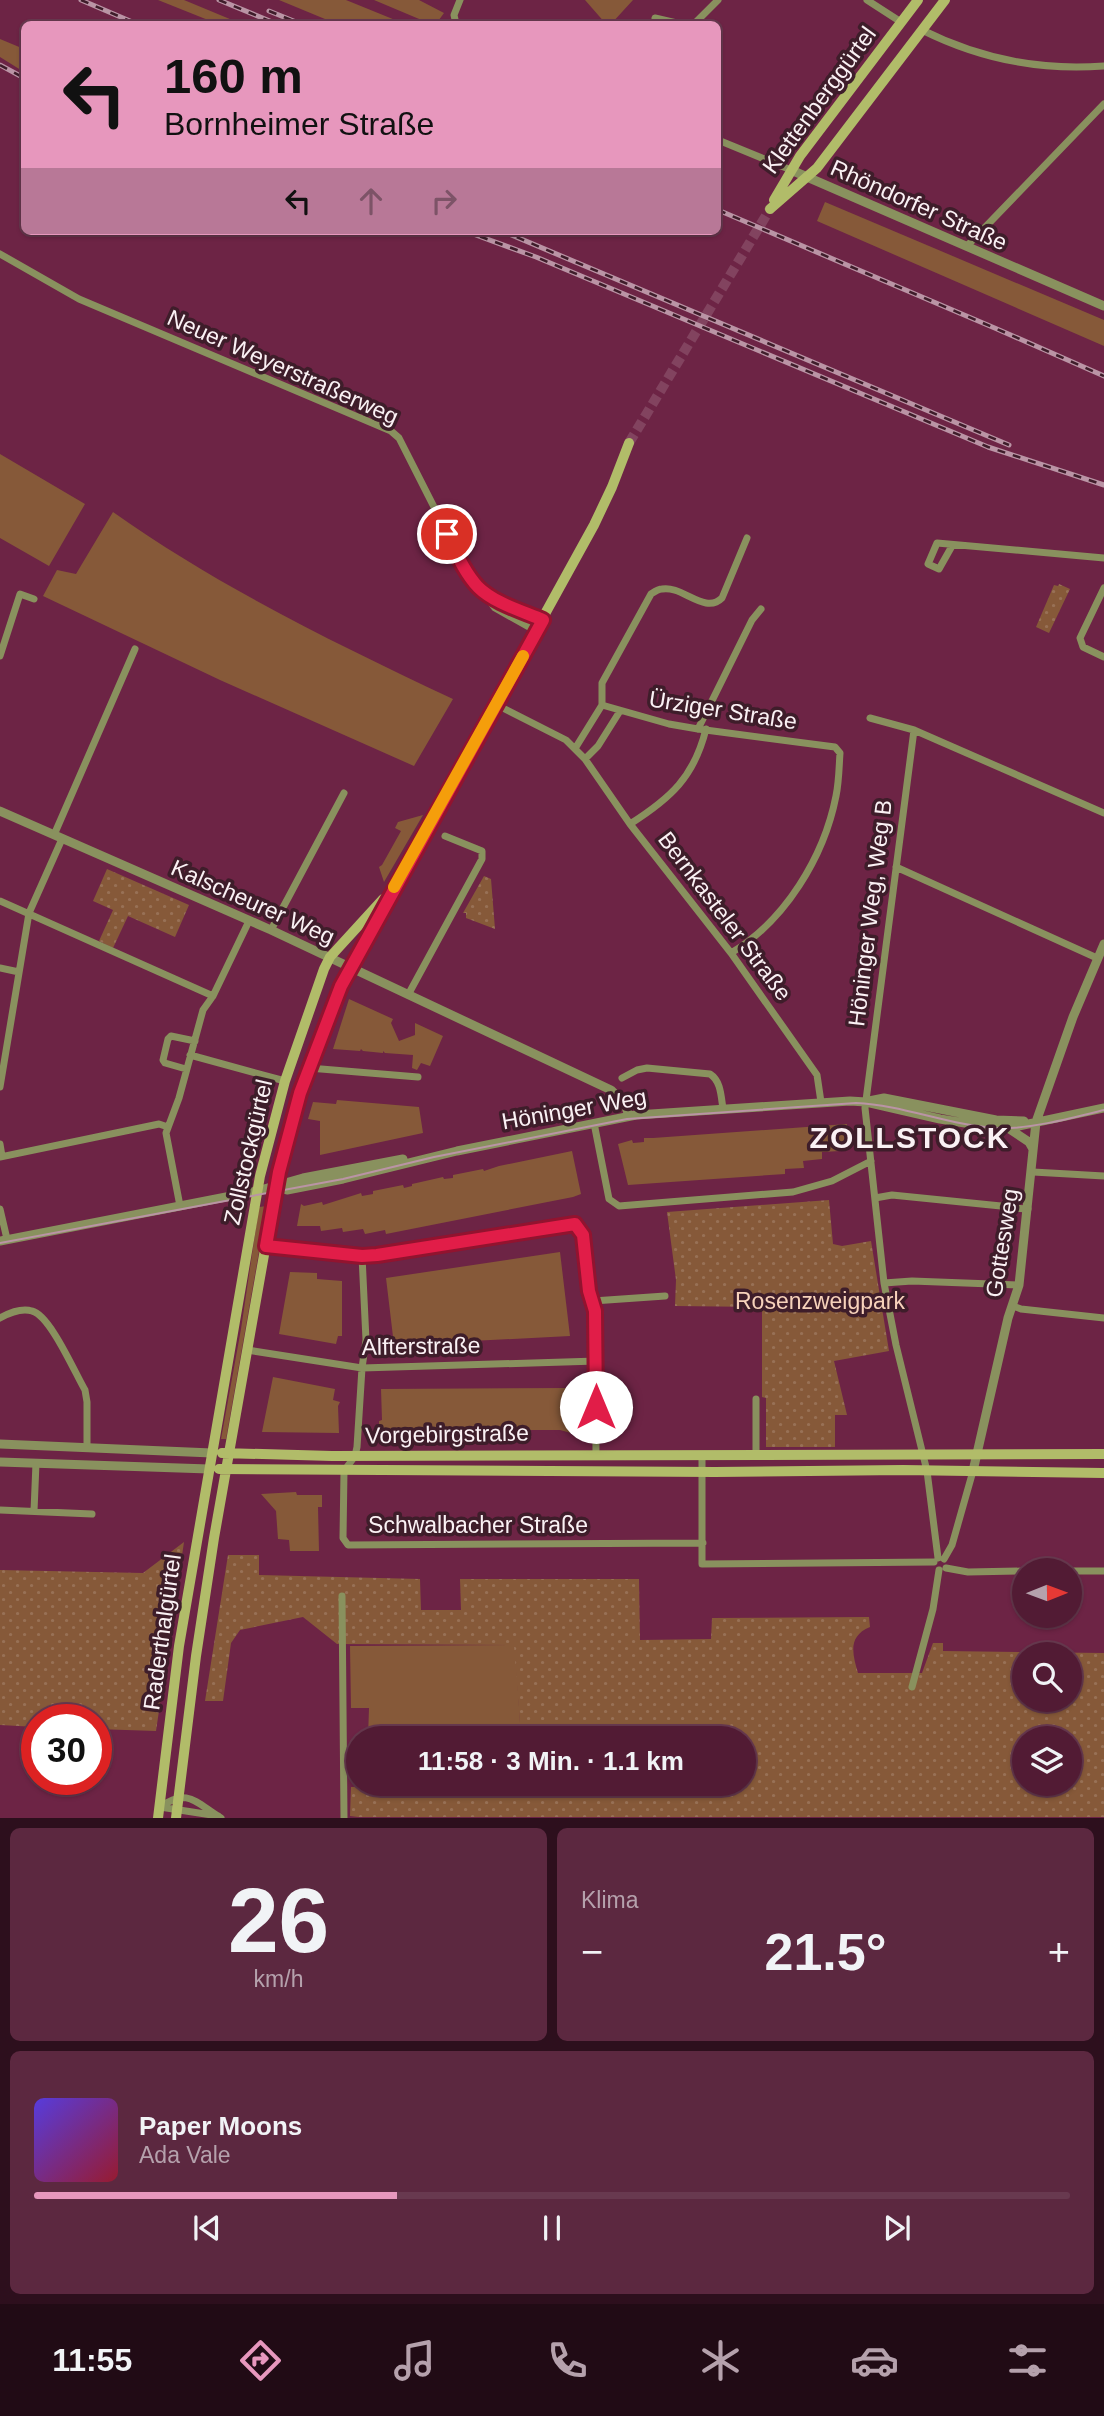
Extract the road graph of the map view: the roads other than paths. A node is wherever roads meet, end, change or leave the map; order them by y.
1 (460, 0) edge
2 (718, 0) edge
3 (867, 0) edge
4 (918, 0) edge
5 (945, 0) edge
6 (655, 18) dead end
7 (455, 21) edge
8 (668, 21) edge
9 (697, 21) edge
10 (901, 22) junction
11 (922, 30) junction
12 (1104, 66) edge
13 (1104, 104) edge
14 (721, 141) edge
15 (791, 170) junction
16 (806, 176) junction
17 (967, 246) junction
18 (0, 254) edge
19 (1104, 306) edge
20 (629, 443) tunnel mouth
21 (747, 538) dead end
22 (952, 546) dead end
23 (1104, 558) edge
24 (1104, 588) edge
25 (480, 589) junction
26 (34, 600) dead end
27 (761, 609) dead end
28 (543, 620) junction
29 (536, 631) junction
30 (135, 649) dead end
31 (0, 656) edge
32 (1104, 657) edge
33 (495, 704) junction
34 (603, 705) junction
35 (620, 711) junction
36 (870, 718) dead end
37 (702, 729) junction
38 (914, 730) junction
39 (576, 747) junction
40 (585, 759) junction
41 (344, 793) dead end
42 (0, 811) edge
43 (1104, 813) edge
44 (630, 824) junction
45 (445, 836) dead end
46 (58, 837) junction
47 (896, 867) junction
48 (393, 890) junction
49 (0, 901) edge
50 (29, 913) junction
51 (249, 921) junction
52 (271, 930) junction
53 (1104, 944) edge
54 (732, 953) junction
55 (330, 957) junction
56 (1097, 958) junction
57 (0, 968) edge
58 (351, 968) junction
59 (19, 972) junction
60 (408, 995) junction
61 (213, 996) junction
62 (4, 1038) edge
63 (195, 1041) junction
64 (190, 1055) junction
65 (309, 1068) junction
66 (186, 1069) junction
67 (418, 1077) dead end
68 (622, 1078) dead end
69 (285, 1081) junction
70 (0, 1087) edge
71 (821, 1102) junction
72 (866, 1102) junction
73 (1104, 1108) edge
74 (723, 1109) junction
75 (629, 1116) junction
76 (1036, 1122) junction
77 (594, 1123) junction
78 (168, 1127) junction
79 (1008, 1128) junction
80 (0, 1144) edge
81 (1034, 1151) junction
82 (1, 1156) edge
83 (871, 1161) junction
84 (1033, 1172) junction
85 (1104, 1176) edge
86 (276, 1187) junction
87 (257, 1191) junction
88 (875, 1198) junction
89 (180, 1206) junction
90 (1001, 1206) dead end
91 (1014, 1208) dead end
92 (0, 1209) edge
93 (1028, 1209) junction
94 (3, 1240) edge
95 (266, 1246) junction
96 (362, 1256) junction
97 (884, 1283) junction
98 (1019, 1285) junction
99 (665, 1296) dead end
100 (593, 1301) junction
101 (1013, 1306) junction
102 (0, 1318) edge
103 (1104, 1318) edge
104 (247, 1350) junction
105 (597, 1361) junction
106 (362, 1368) junction
107 (756, 1399) dead end
108 (0, 1444) edge
109 (87, 1448) junction
110 (212, 1453) junction
111 (924, 1453) junction
112 (229, 1454) junction
113 (596, 1454) junction
114 (978, 1454) junction
115 (1104, 1454) edge
116 (702, 1455) junction
117 (355, 1456) junction
118 (756, 1456) junction
119 (0, 1462) edge
120 (36, 1463) junction
121 (209, 1469) junction
122 (226, 1470) junction
123 (344, 1471) junction
124 (927, 1471) junction
125 (973, 1471) junction
126 (702, 1472) junction
127 (1104, 1473) edge
128 (0, 1510) edge
129 (34, 1511) junction
130 (92, 1514) dead end
131 (703, 1543) junction
132 (939, 1559) junction
133 (942, 1569) junction
134 (1012, 1571) edge
135 (1082, 1571) edge
136 (1104, 1571) edge
137 (342, 1597) dead end
138 (180, 1646) junction
139 (195, 1656) junction
140 (912, 1687) dead end
141 (178, 1796) junction
142 (159, 1812) edge
143 (177, 1813) edge
144 (219, 1817) edge
145 (344, 1818) edge

1 - 7 street
2 - 9 street
3 - 10 street
4 - 10 main road, Klettenberggürtel
5 - 11 main road, Klettenberggürtel
6 - 8 street
10 - 15 main road, Klettenberggürtel
11 - 12 street
11 - 16 main road, Klettenberggürtel
13 - 17 street
14 - 15 street, Rhöndorfer Straße
15 - 16 street, Rhöndorfer Straße
15 - 16 main road, Klettenberggürtel
16 - 17 street, Rhöndorfer Straße
17 - 19 street, Rhöndorfer Straße
18 - 25 street, Neuer Weyerstraßerweg
20 - 28 main road, Zollstockgürtel
21 - 34 street
22 - 23 street
24 - 32 street
25 - 28 street, Neuer Weyerstraßerweg
25 - 29 street, Neuer Weyerstraßerweg
26 - 31 street
27 - 37 street
28 - 29 main road, Zollstockgürtel
29 - 33 main road, Zollstockgürtel
30 - 46 street
33 - 39 street, Bernkasteler Straße
33 - 48 main road, Zollstockgürtel
34 - 35 street, Ürziger Straße
34 - 39 street
35 - 37 street, Ürziger Straße
35 - 40 street
36 - 38 street
37 - 44 street
37 - 54 street, Ürziger Straße
38 - 43 street
38 - 47 street, Höninger Weg, Weg B
39 - 40 street, Bernkasteler Straße
40 - 44 street, Bernkasteler Straße
41 - 52 street
42 - 46 street, Kalscheurer Weg
44 - 54 street, Bernkasteler Straße
45 - 60 street
46 - 50 street
46 - 51 street, Kalscheurer Weg
47 - 56 street
47 - 72 street, Höninger Weg, Weg B
48 - 55 main road, Zollstockgürtel
48 - 58 main road, Zollstockgürtel
49 - 50 street
50 - 59 street
50 - 61 street
51 - 52 street, Kalscheurer Weg
51 - 61 street
52 - 55 street, Kalscheurer Weg
53 - 56 street, Gottesweg
54 - 71 street, Bernkasteler Straße
55 - 58 street, Kalscheurer Weg
55 - 69 main road, Zollstockgürtel
56 - 76 street, Gottesweg
57 - 59 street
58 - 60 street, Kalscheurer Weg
58 - 65 main road, Zollstockgürtel
59 - 62 street
60 - 75 street, Kalscheurer Weg
61 - 63 street
62 - 70 street
63 - 64 street
63 - 66 street
64 - 66 street
64 - 69 street
65 - 67 street
65 - 86 main road, Zollstockgürtel
66 - 78 street
68 - 74 street, Höninger Weg
69 - 87 main road, Zollstockgürtel
71 - 72 street, Höninger Weg
71 - 74 street, Höninger Weg
72 - 76 street, Höninger Weg
72 - 79 street, Höninger Weg
72 - 83 street, Höninger Weg, Weg B
73 - 76 street, Höninger Weg
74 - 75 street, Höninger Weg
75 - 77 street, Höninger Weg
76 - 79 street, Höninger Weg
76 - 81 street, Gottesweg
77 - 83 street
77 - 86 street, Höninger Weg
78 - 82 street
78 - 89 street
79 - 81 street
80 - 82 street
81 - 84 street, Gottesweg
83 - 88 street, Höninger Weg, Weg B
84 - 85 street
84 - 93 street, Gottesweg
86 - 87 street, Höninger Weg
86 - 95 main road, Zollstockgürtel
87 - 89 street, Höninger Weg
87 - 110 main road, Zollstockgürtel
88 - 90 street
88 - 97 street, Höninger Weg, Weg B
89 - 94 street, Höninger Weg
91 - 93 street
92 - 94 street
93 - 98 street, Gottesweg
95 - 96 street
95 - 104 main road, Zollstockgürtel
96 - 100 street
96 - 106 street
97 - 98 street
97 - 111 street, Höninger Weg, Weg B
98 - 101 street, Gottesweg
99 - 100 street
100 - 105 street
101 - 103 street
101 - 114 street, Gottesweg
102 - 109 street
104 - 106 street, Alfterstraße
104 - 112 main road, Zollstockgürtel
105 - 106 street, Alfterstraße
105 - 113 street
106 - 117 street
107 - 118 street
108 - 109 street, Vorgebirgstraße
109 - 110 street, Vorgebirgstraße
110 - 112 main road, Vorgebirgstraße
110 - 121 main road, Raderthalgürtel
111 - 114 main road, Vorgebirgstraße
111 - 118 main road, Vorgebirgstraße
111 - 124 street, Höninger Weg, Weg B
112 - 117 main road, Vorgebirgstraße
112 - 122 main road, Raderthalgürtel
113 - 116 main road, Vorgebirgstraße
113 - 117 main road, Vorgebirgstraße
114 - 115 main road, Vorgebirgstraße
114 - 125 street, Gottesweg
116 - 118 main road, Vorgebirgstraße
116 - 126 street
117 - 123 street
119 - 120 street, Vorgebirgstraße
120 - 121 street, Vorgebirgstraße
120 - 129 street
121 - 122 main road, Vorgebirgstraße
121 - 138 main road, Raderthalgürtel
122 - 123 main road, Vorgebirgstraße
122 - 139 main road, Raderthalgürtel
123 - 126 main road, Vorgebirgstraße
123 - 131 street, Schwalbacher Straße
124 - 125 main road, Vorgebirgstraße
124 - 126 main road, Vorgebirgstraße
124 - 132 street, Höninger Weg, Weg B
125 - 127 main road, Vorgebirgstraße
125 - 132 street
126 - 131 street
128 - 129 street
129 - 130 street
131 - 132 street
132 - 133 street
132 - 133 street, Höninger Weg, Weg B
133 - 134 street
133 - 140 street
135 - 136 street
137 - 145 street
138 - 139 main road
138 - 142 main road, Raderthalgürtel
139 - 141 main road, Raderthalgürtel
141 - 142 street
141 - 143 main road, Raderthalgürtel
141 - 144 street
142 - 143 street
143 - 144 street

